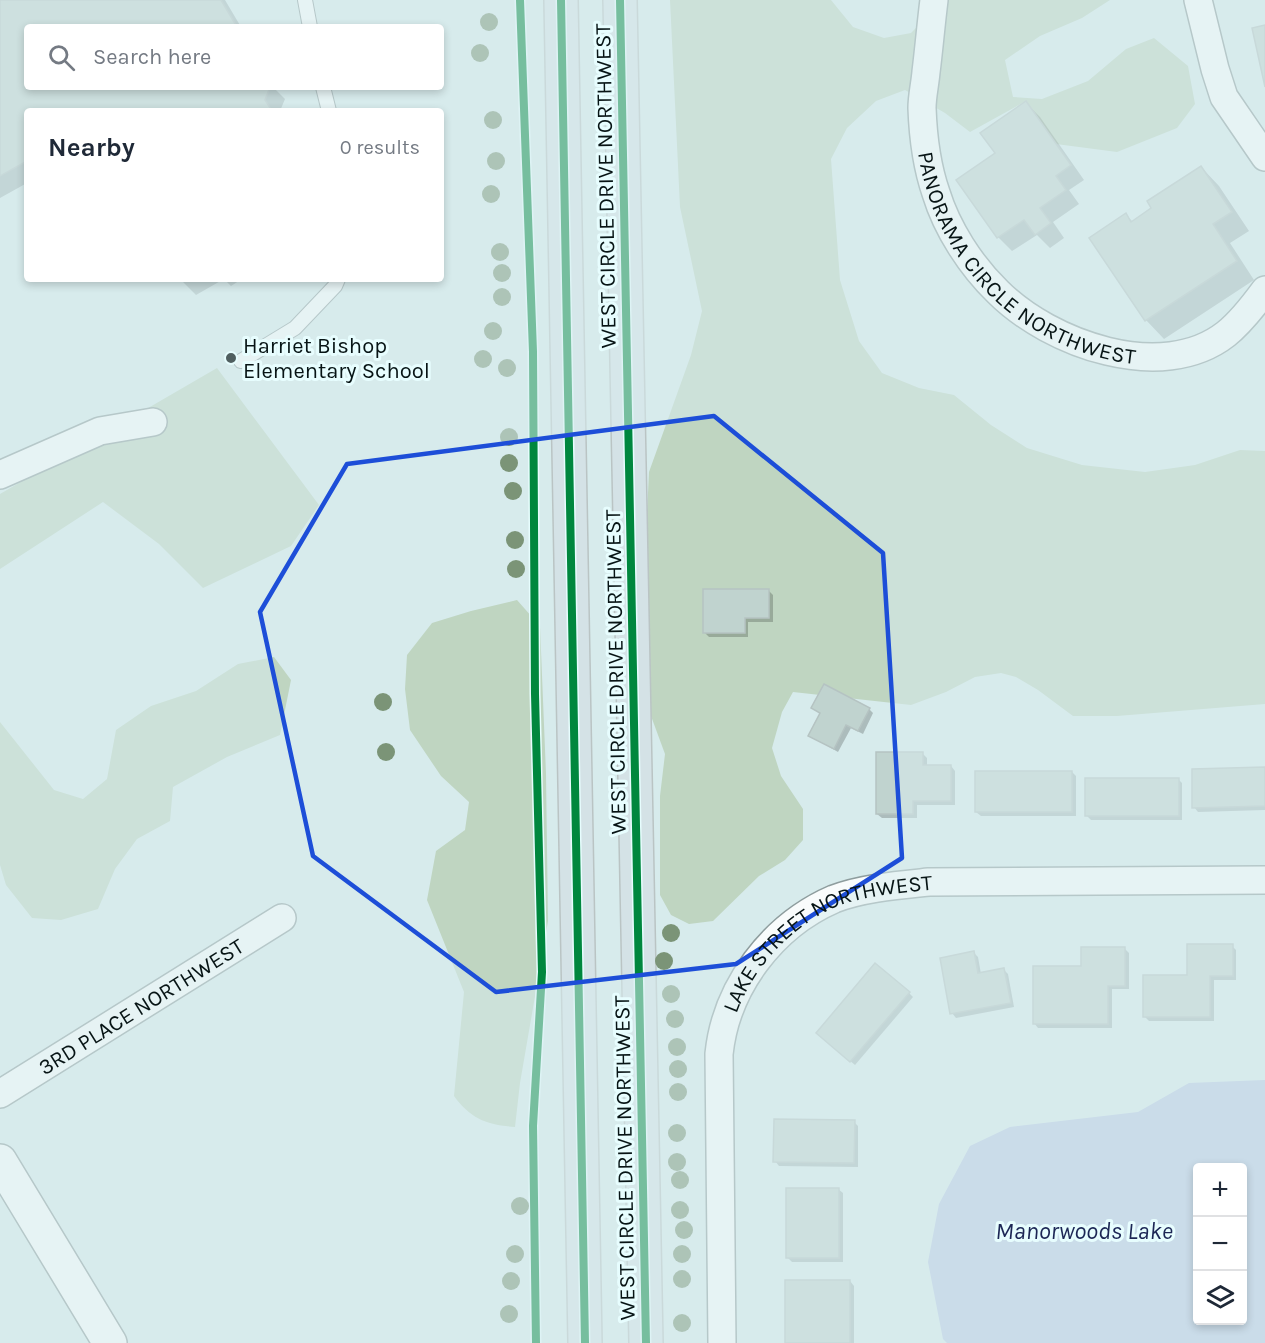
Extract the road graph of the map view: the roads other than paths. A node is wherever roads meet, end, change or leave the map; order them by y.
1 (305, 0) edge
2 (561, 0) edge
3 (620, 0) edge
4 (934, 0) edge
5 (1198, 0) edge
6 (309, 24) edge
7 (324, 90) edge
8 (328, 108) edge
9 (1265, 158) edge
10 (337, 282) edge
11 (1265, 290) edge
12 (241, 361) dead end
13 (153, 422) dead end
14 (0, 476) edge
15 (1265, 880) edge
16 (282, 918) dead end
17 (0, 1094) edge
18 (0, 1161) edge
19 (110, 1343) edge
20 (585, 1343) edge
21 (646, 1343) edge
22 (722, 1343) edge

1 - 6 lane
2 - 20 main road, WEST CIRCLE DRIVE NORTHWEST
3 - 21 main road, WEST CIRCLE DRIVE NORTHWEST
4 - 11 street, PANORAMA CIRCLE NORTHWEST
5 - 9 street
7 - 8 lane
10 - 12 lane
13 - 14 street
15 - 22 street, LAKE STREET NORTHWEST
16 - 17 street, 3RD PLACE NORTHWEST
18 - 19 street

